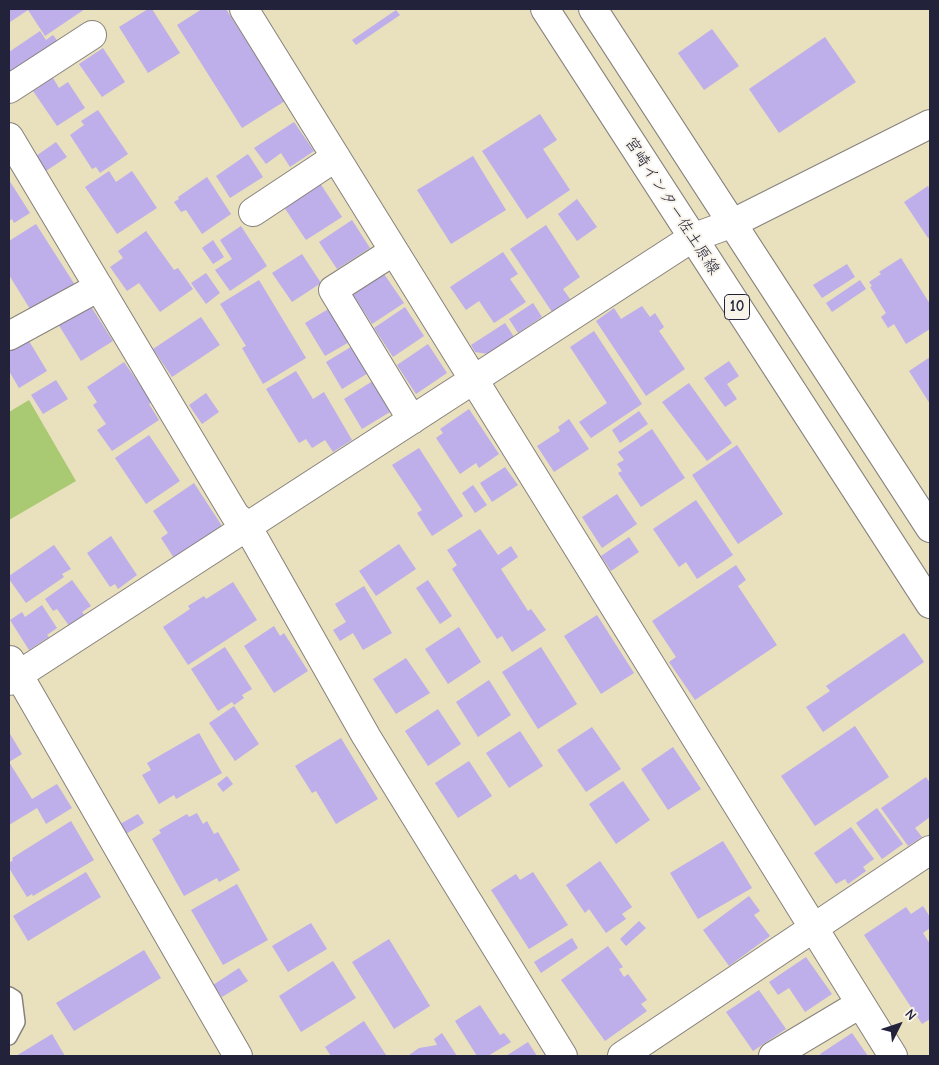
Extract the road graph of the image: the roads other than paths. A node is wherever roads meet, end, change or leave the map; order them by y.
1 (244, 9) edge
2 (545, 9) edge
3 (593, 9) edge
4 (92, 35) dead end
5 (9, 89) edge
6 (930, 124) edge
7 (9, 137) edge
8 (336, 157) junction
9 (253, 212) dead end
10 (733, 222) junction
11 (692, 238) junction
12 (394, 251) junction
13 (99, 287) junction
14 (9, 336) edge
15 (474, 380) junction
16 (412, 420) junction
17 (247, 526) junction
18 (930, 528) edge
19 (930, 604) edge
20 (12, 671) edge
21 (930, 850) edge
22 (813, 929) junction
23 (9, 995) edge
24 (860, 1004) junction
25 (9, 1037) edge
26 (238, 1056) edge
27 (563, 1056) edge
28 (622, 1056) edge
29 (774, 1056) edge
30 (893, 1056) edge

1 - 8 street
2 - 11 street, 宮崎インター佐土原線 / 10
3 - 10 street
4 - 5 street
6 - 10 street
7 - 13 street
8 - 9 street
8 - 12 street
10 - 11 street
10 - 18 street
11 - 15 street
11 - 19 street, 宮崎インター佐土原線 / 10
12 - 15 street
12 - 16 street
13 - 14 street
13 - 17 street
15 - 16 street
15 - 22 street
16 - 17 street
17 - 20 street
17 - 27 street
20 - 26 street
21 - 22 street
22 - 24 street
22 - 28 street
23 - 25 lane
24 - 29 street
24 - 30 street

